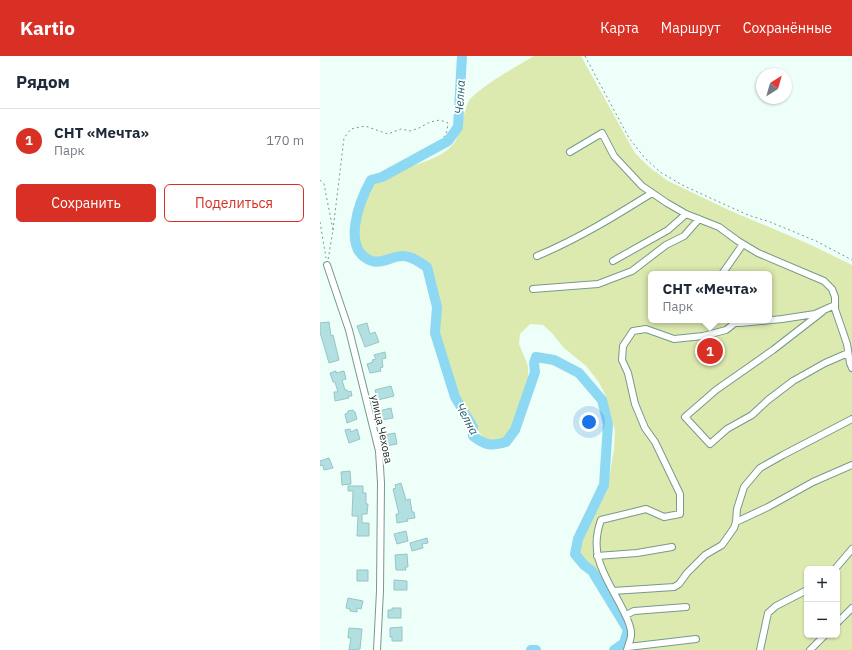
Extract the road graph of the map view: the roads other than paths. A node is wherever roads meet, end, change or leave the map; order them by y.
1 (570, 152) dead end
2 (652, 193) junction
3 (686, 214) junction
4 (699, 219) junction
5 (743, 244) junction
6 (537, 256) dead end
7 (613, 261) dead end
8 (327, 265) road end
9 (724, 271) edge
10 (533, 289) dead end
11 (835, 305) junction
12 (822, 312) junction
13 (772, 319) edge
14 (732, 323) edge
15 (848, 354) junction
16 (852, 368) edge
17 (852, 419) edge
18 (852, 465) edge
19 (736, 522) junction
20 (672, 547) dead end
21 (852, 549) edge
22 (597, 556) junction
23 (838, 566) edge
24 (613, 591) junction
25 (804, 592) edge
26 (686, 607) dead end
27 (852, 608) edge
28 (626, 615) junction
29 (840, 620) edge
30 (822, 638) edge
31 (696, 639) dead end
32 (628, 648) edge
33 (377, 650) edge
34 (760, 650) edge
35 (810, 650) edge

1 - 2 street
2 - 3 street
2 - 6 street
3 - 4 street
3 - 7 street
4 - 5 street
4 - 10 street
5 - 9 street
5 - 11 street
8 - 33 street, улица Чехова
11 - 12 street
11 - 15 street
12 - 13 street
12 - 15 street
14 - 22 street
15 - 16 street
17 - 19 street
18 - 19 street
19 - 24 street
20 - 22 street
21 - 23 street
22 - 24 street
24 - 28 street
25 - 34 street
26 - 28 street
27 - 29 street
28 - 32 street
30 - 35 street
31 - 32 street

